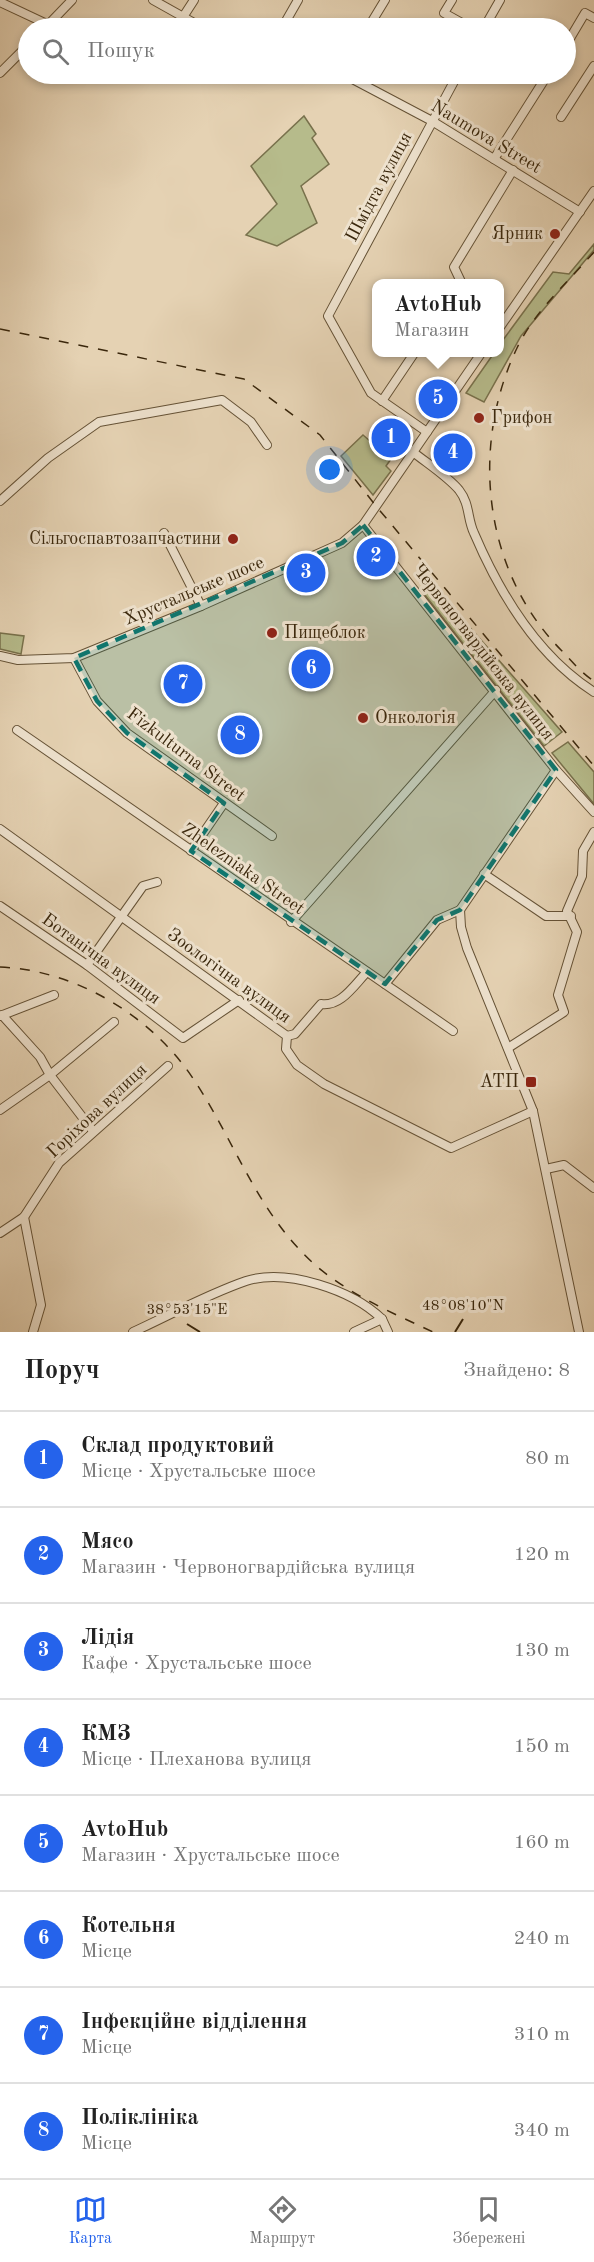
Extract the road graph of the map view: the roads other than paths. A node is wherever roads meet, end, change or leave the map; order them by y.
1 (72, 0) edge
2 (153, 0) edge
3 (194, 0) edge
4 (298, 0) edge
5 (385, 0) edge
6 (452, 0) edge
7 (500, 0) edge
8 (0, 2) edge
9 (183, 17) joint
10 (30, 18) edge
11 (55, 18) edge
12 (289, 18) edge
13 (374, 18) edge
14 (453, 18) edge
15 (490, 18) edge
16 (594, 18) edge
17 (576, 28) edge
18 (18, 55) edge
19 (594, 66) edge
20 (0, 73) edge
21 (362, 84) edge
22 (452, 84) edge
23 (542, 84) edge
24 (561, 117) dead end
25 (430, 120) junction
26 (494, 159) junction
27 (513, 170) junction
28 (594, 191) edge
29 (580, 212) junction
30 (460, 279) edge
31 (504, 321) edge
32 (412, 357) edge
33 (479, 357) edge
34 (382, 401) junction
35 (427, 432) junction
36 (267, 445) dead end
37 (413, 452) junction
38 (0, 501) edge
39 (363, 525) junction
40 (164, 533) dead end
41 (201, 606) junction
42 (0, 656) edge
43 (74, 658) junction
44 (496, 690) junction
45 (594, 692) edge
46 (17, 730) dead end
47 (556, 770) junction
48 (224, 803) junction
49 (594, 812) edge
50 (0, 829) edge
51 (594, 832) edge
52 (272, 836) dead end
53 (191, 851) junction
54 (484, 874) junction
55 (158, 882) dead end
56 (0, 906) edge
57 (460, 910) junction
58 (121, 916) junction
59 (571, 916) junction
60 (291, 922) junction
61 (87, 965) junction
62 (367, 972) junction
63 (385, 984) junction
64 (54, 995) dead end
65 (238, 1000) junction
66 (1, 1015) edge
67 (114, 1022) dead end
68 (453, 1031) dead end
69 (287, 1036) junction
70 (508, 1048) junction
71 (168, 1066) dead end
72 (50, 1075) junction
73 (0, 1110) edge
74 (533, 1111) junction
75 (93, 1131) junction
76 (546, 1169) junction
77 (594, 1188) edge
78 (24, 1217) junction
79 (0, 1233) edge
80 (382, 1319) junction
81 (33, 1332) edge
82 (133, 1332) edge
83 (354, 1332) edge
84 (388, 1332) edge
85 (579, 1332) edge

1 - 11 street
2 - 9 street
3 - 9 street
4 - 12 street
5 - 13 street
6 - 14 street
7 - 15 street
8 - 10 street
16 - 17 street
18 - 20 street
19 - 24 street
21 - 25 street, Naumova Street
22 - 25 street, Шмідта вулиця
23 - 26 street
25 - 26 street, Naumova Street
25 - 34 street, Шмідта вулиця
26 - 27 street, Naumova Street
27 - 29 street, Naumova Street
27 - 30 street
28 - 29 street
29 - 31 street
32 - 34 street
33 - 35 street, Хрустальське шосе
34 - 35 street
35 - 37 street, Хрустальське шосе
36 - 38 street
37 - 39 street, Хрустальське шосе
37 - 45 street
39 - 41 street, Хрустальське шосе
39 - 44 street, Червоногвардійська вулиця
40 - 41 street
41 - 43 street, Хрустальське шосе
42 - 43 street, Хрустальське шосе
43 - 48 street, Fizkulturna Street
44 - 47 street, Червоногвардійська вулиця
44 - 60 street
46 - 53 street, Zhelezniaka Street
47 - 49 street, Червоногвардійська вулиця
47 - 54 street
48 - 52 street, Fizkulturna Street
48 - 53 street
50 - 58 street, Зоологічна вулиця
51 - 59 street
53 - 60 street, Zhelezniaka Street
54 - 57 street
54 - 59 street
55 - 58 street
56 - 61 street, Ботанічна вулиця
57 - 63 street
57 - 70 street
58 - 61 street
58 - 65 street, Зоологічна вулиця
59 - 70 street
60 - 62 street, Zhelezniaka Street
61 - 65 street, Ботанічна вулиця
62 - 63 street, Zhelezniaka Street
62 - 69 street
63 - 68 street, Zhelezniaka Street
64 - 66 street
65 - 69 street, Зоологічна вулиця
66 - 72 street
67 - 72 street
69 - 74 street, Зоологічна вулиця
70 - 74 street
71 - 75 street, Горіхова вулиця
72 - 73 street
72 - 75 street
74 - 76 street
75 - 78 street, Горіхова вулиця
76 - 77 street
76 - 85 street
78 - 79 street, Горіхова вулиця
78 - 81 street
80 - 82 street
80 - 83 street
80 - 84 street

